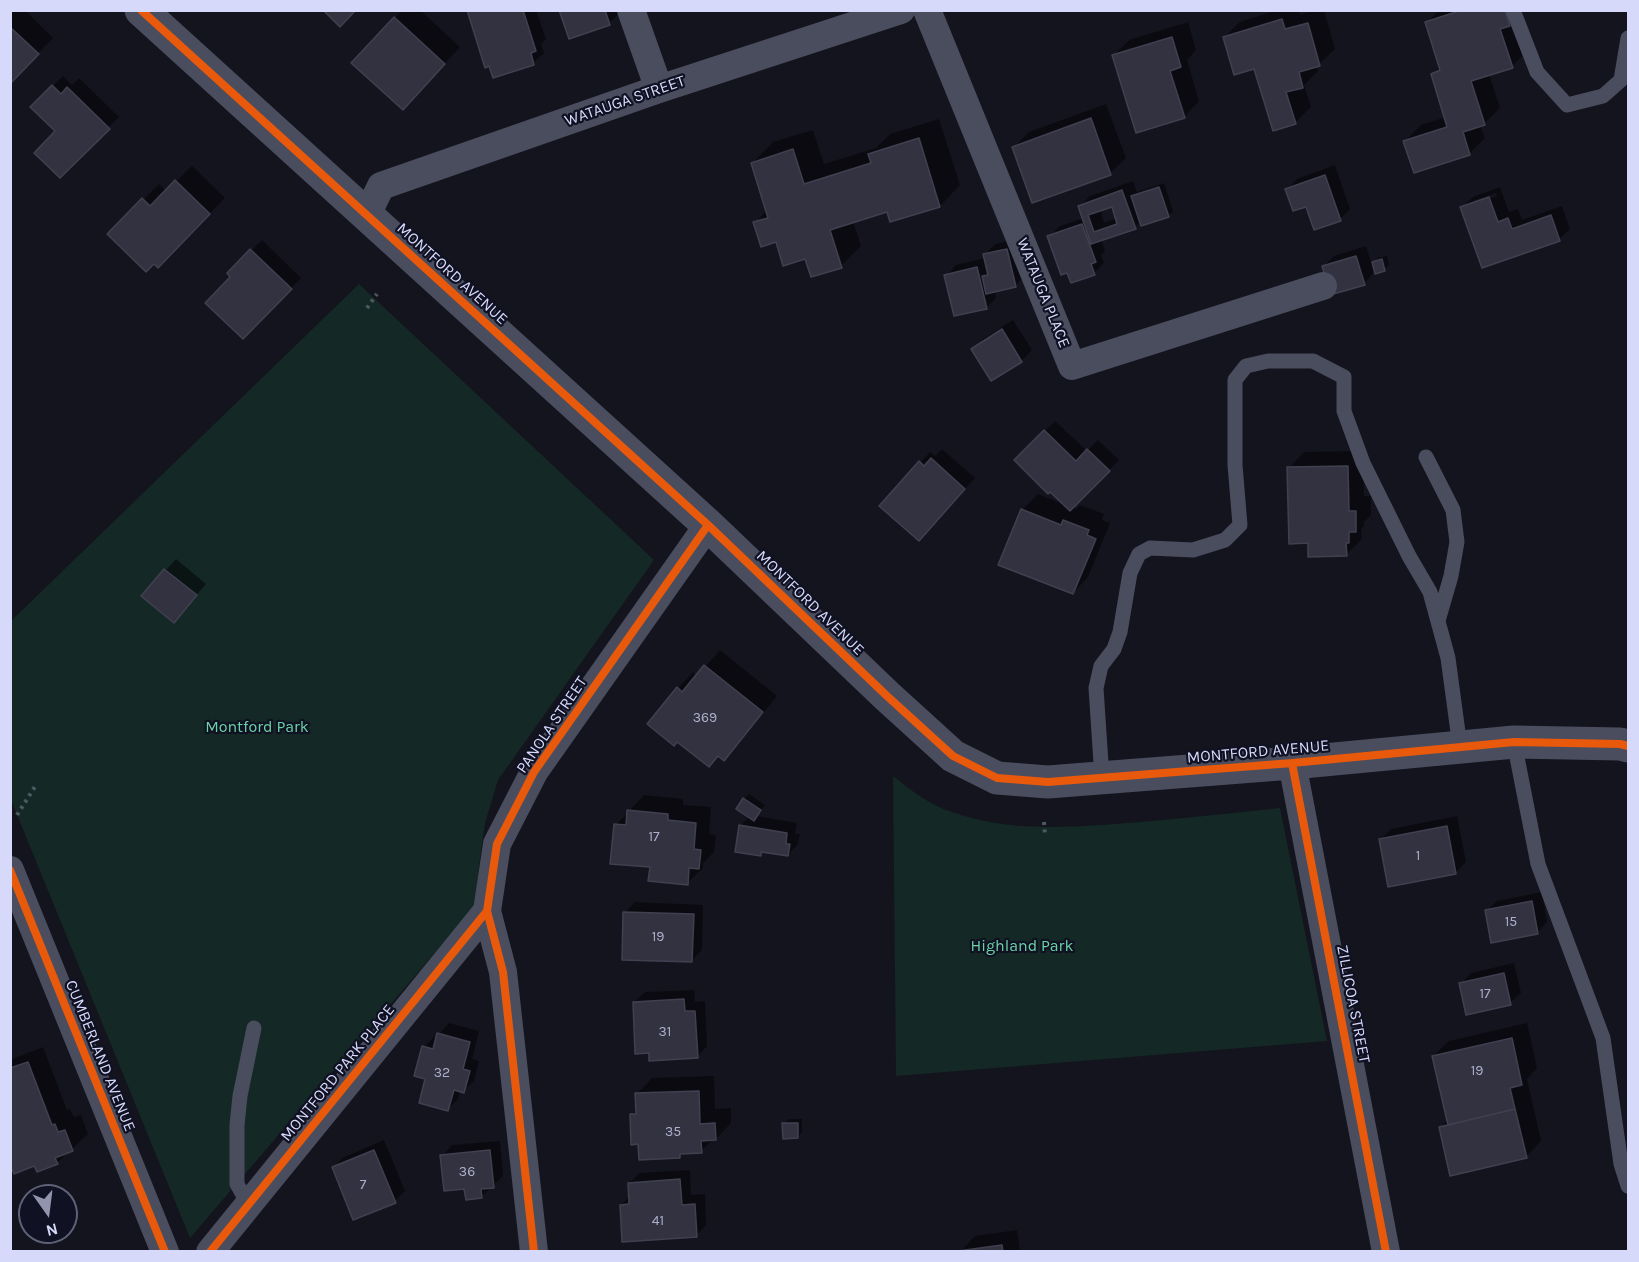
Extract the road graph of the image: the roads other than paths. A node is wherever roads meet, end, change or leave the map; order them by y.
1 (141, 10) edge
2 (631, 10) edge
3 (901, 10) edge
4 (927, 10) edge
5 (1513, 10) edge
6 (1629, 38) edge
7 (659, 89) junction
8 (367, 215) junction
9 (1323, 286) dead end
10 (1426, 458) dead end
11 (708, 525) junction
12 (1438, 621) junction
13 (1514, 742) junction
14 (1629, 746) edge
15 (1460, 747) junction
16 (1292, 763) junction
17 (1102, 778) junction
18 (11, 874) edge
19 (487, 911) junction
20 (254, 1028) dead end
21 (1629, 1186) edge
22 (248, 1204) junction
23 (165, 1251) edge
24 (210, 1251) edge
25 (534, 1251) edge
26 (1386, 1251) edge

1 - 8 street, MONTFORD AVENUE
2 - 7 street
3 - 7 street, WATAUGA STREET
4 - 9 street, WATAUGA PLACE
5 - 6 lane
7 - 8 street, WATAUGA STREET
8 - 11 street, MONTFORD AVENUE
10 - 12 lane
11 - 17 street, MONTFORD AVENUE
11 - 19 street, PANOLA STREET
12 - 15 lane
12 - 17 lane
13 - 14 street, MONTFORD AVENUE
13 - 15 street, MONTFORD AVENUE
13 - 21 lane
15 - 16 street, MONTFORD AVENUE
16 - 17 street, MONTFORD AVENUE
16 - 26 street, ZILLICOA STREET
18 - 23 street, CUMBERLAND AVENUE
19 - 22 street, MONTFORD PARK PLACE
19 - 25 street, PANOLA STREET
20 - 22 lane
22 - 24 street, MONTFORD PARK PLACE

